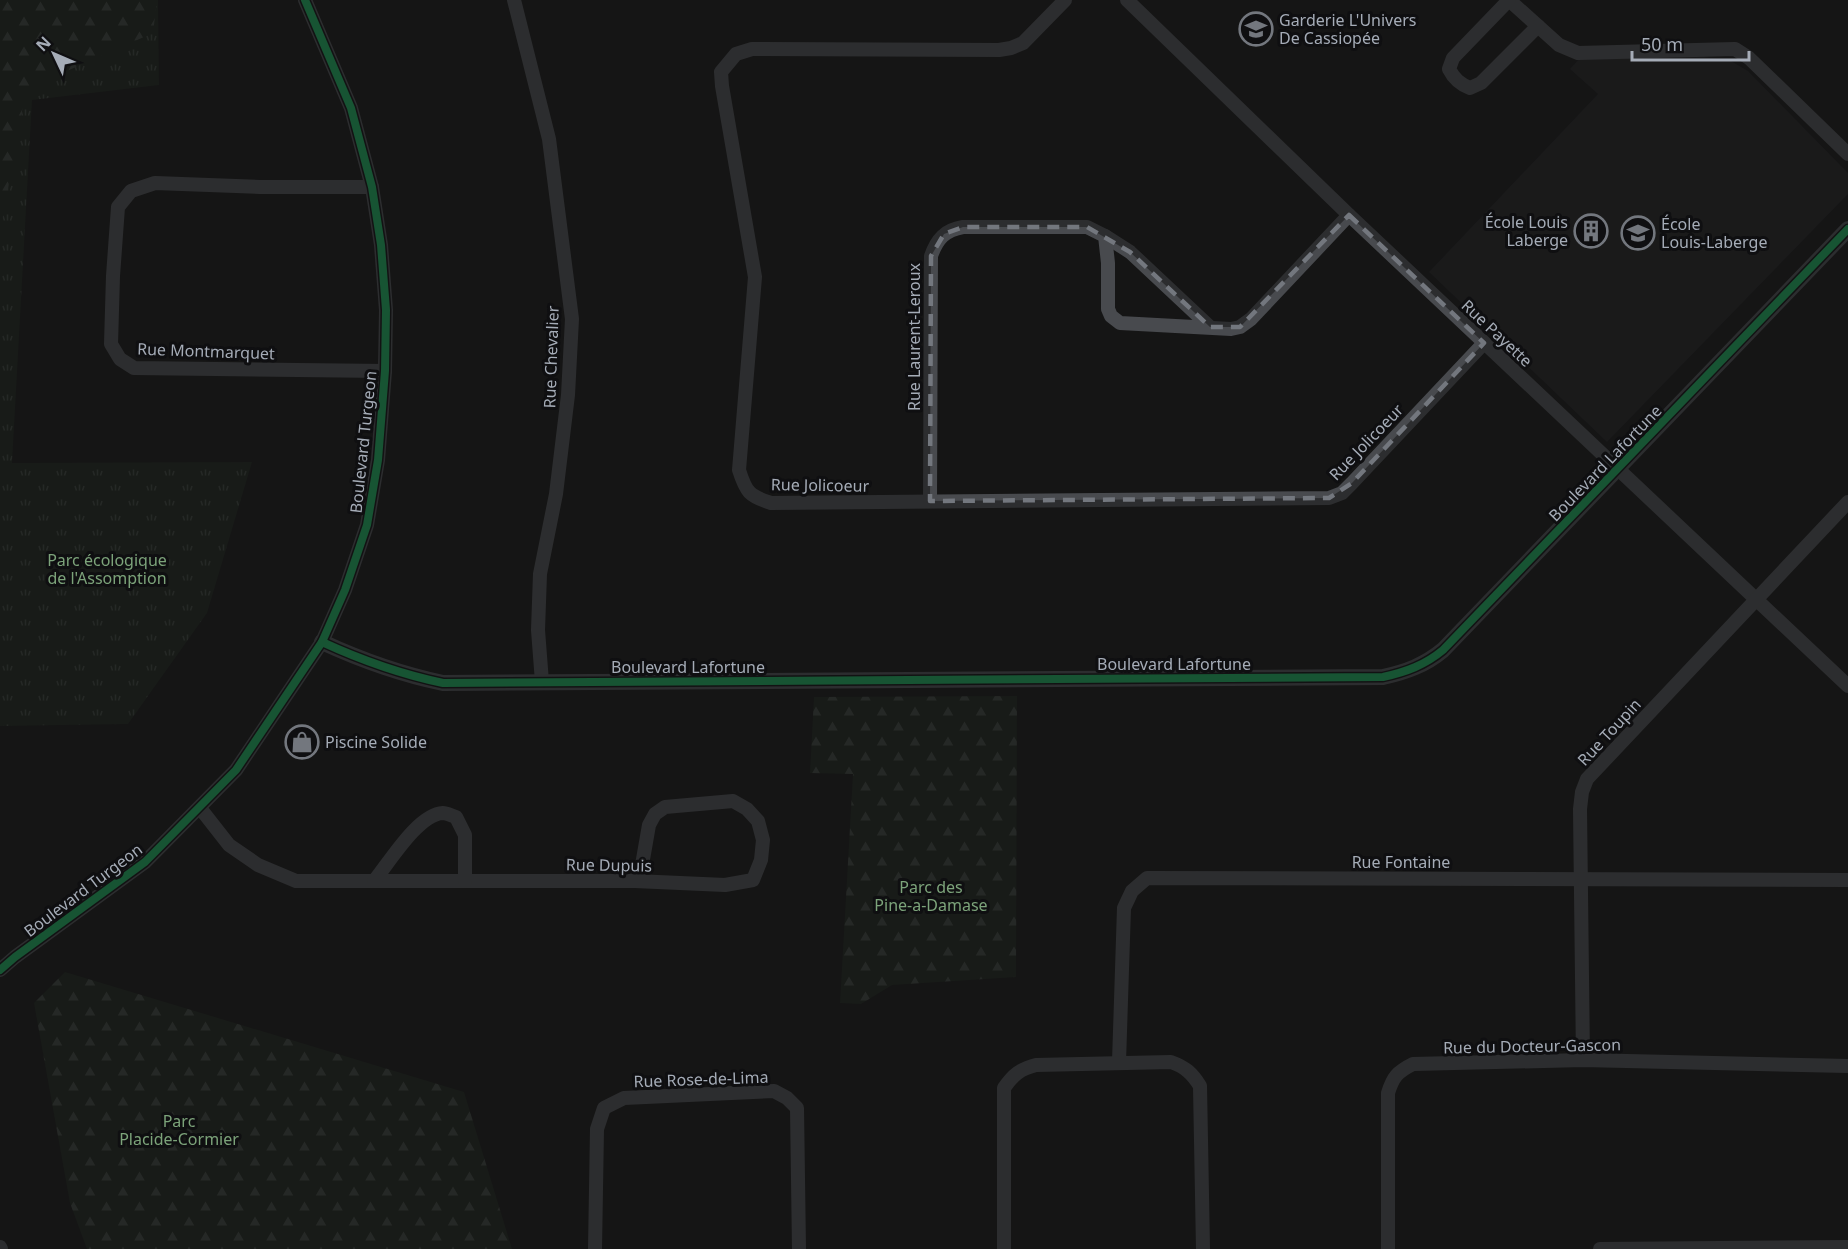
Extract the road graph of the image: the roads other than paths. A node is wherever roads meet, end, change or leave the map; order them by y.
1 (305, 0) edge
2 (514, 0) edge
3 (1065, 0) edge
4 (1127, 0) edge
5 (1509, 0) edge
6 (1538, 26) junction
7 (1848, 154) edge
8 (372, 187) junction
9 (1349, 215) junction
10 (1848, 229) edge
11 (1105, 236) junction
12 (1210, 327) junction
13 (1484, 343) junction
14 (385, 371) junction
15 (1618, 469) junction
16 (930, 501) junction
17 (1848, 502) edge
18 (1756, 600) junction
19 (322, 642) junction
20 (542, 682) junction
21 (1848, 686) edge
22 (200, 808) junction
23 (1580, 879) junction
24 (465, 880) junction
25 (1848, 880) edge
26 (374, 881) junction
27 (635, 881) junction
28 (0, 970) edge
29 (1583, 1060) junction
30 (1119, 1062) junction
31 (1848, 1066) edge
32 (1848, 1247) edge
33 (1809, 1248) edge
34 (595, 1249) edge
35 (799, 1249) edge
36 (1004, 1249) edge
37 (1203, 1249) edge
38 (1388, 1249) edge
39 (1600, 1249) edge
40 (1760, 1249) edge

1 - 8 street, Boulevard Turgeon
2 - 20 street, Rue Chevalier
3 - 16 street, Rue Jolicoeur
4 - 9 street, Rue Payette
5 - 6 street
5 - 6 street
6 - 7 street
8 - 14 street, Boulevard Turgeon
8 - 14 street, Rue Montmarquet
9 - 12 street
9 - 13 street, Rue Payette
10 - 15 street, Boulevard Lafortune
11 - 12 street, Rue Laurent-Leroux
11 - 12 street
11 - 16 street, Rue Laurent-Leroux
13 - 15 street, Rue Payette
13 - 16 street, Rue Jolicoeur
14 - 19 street, Boulevard Turgeon
15 - 18 street, Rue Payette
15 - 20 street, Boulevard Lafortune
17 - 18 street, Rue Toupin
18 - 21 street, Rue Payette
18 - 23 street, Rue Toupin
19 - 20 street, Boulevard Lafortune
19 - 22 street, Boulevard Turgeon
22 - 26 street, Rue Dupuis
22 - 28 street, Boulevard Turgeon
23 - 25 street, Rue Fontaine
23 - 29 street, Rue Toupin
23 - 30 street, Rue Fontaine
24 - 26 street, Rue Dupuis
24 - 26 street
24 - 27 street, Rue Dupuis
27 - 27 street, Rue Dupuis
29 - 31 street, Rue du Docteur-Gascon
29 - 38 street, Rue du Docteur-Gascon
30 - 36 street
30 - 37 street
32 - 33 street
33 - 40 street
34 - 35 street, Rue Rose-de-Lima
39 - 40 street

